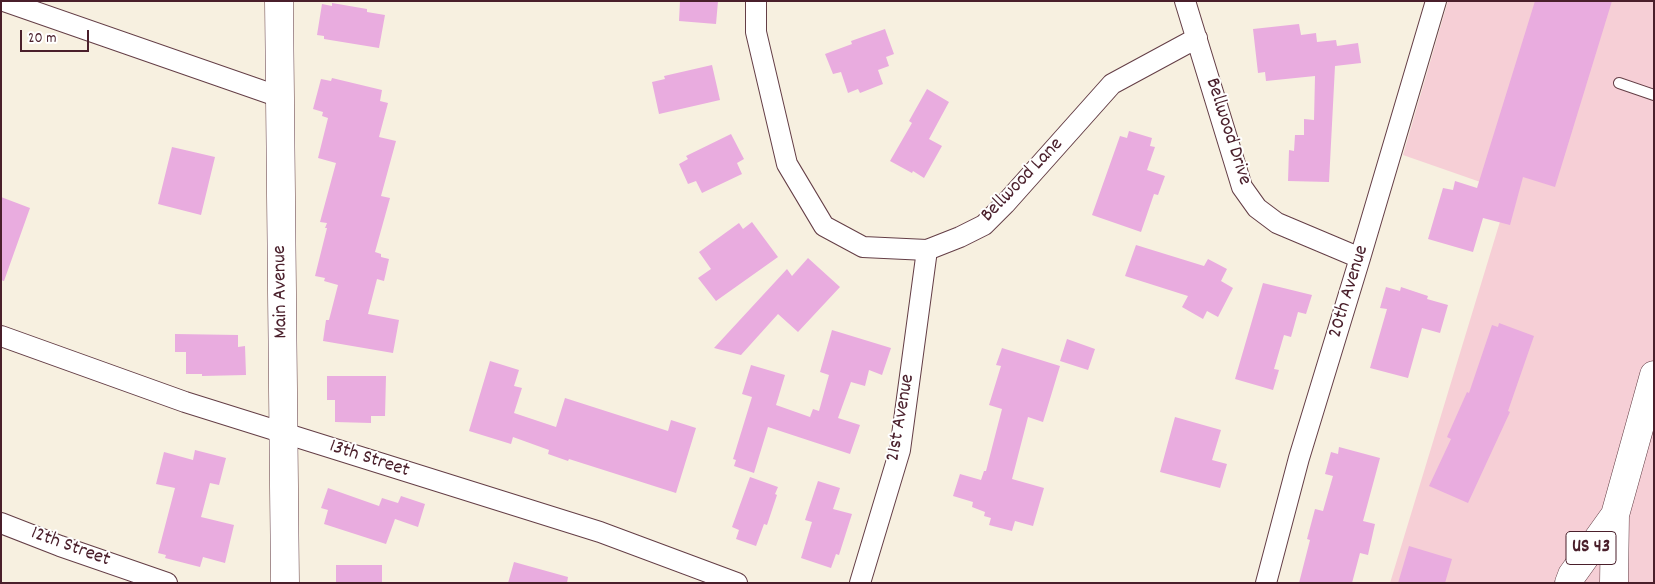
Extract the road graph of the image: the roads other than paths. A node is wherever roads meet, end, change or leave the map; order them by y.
1 (4, 1) edge
2 (280, 1) edge
3 (756, 1) edge
4 (1185, 1) edge
5 (1436, 1) edge
6 (1196, 38) junction
7 (1619, 83) dead end
8 (1654, 95) edge
9 (280, 97) junction
10 (927, 250) junction
11 (1360, 258) junction
12 (1, 336) edge
13 (1654, 375) edge
14 (285, 433) junction
15 (1615, 515) junction
16 (1, 523) edge
17 (167, 583) edge
18 (285, 583) edge
19 (737, 583) edge
20 (860, 583) edge
21 (1266, 583) edge
22 (1569, 583) edge
23 (1614, 583) edge

1 - 9 street
2 - 9 main road, Main Avenue
3 - 10 street, Bellwood Lane
4 - 6 street, Bellwood Drive
5 - 11 street, 20th Avenue
6 - 10 street, Bellwood Lane
6 - 11 street, Bellwood Drive
7 - 8 lane
9 - 14 main road, Main Avenue
10 - 20 street, 21st Avenue
11 - 21 street, 20th Avenue
12 - 14 street, 13th Street
13 - 15 main road, US 43
14 - 18 main road, Main Avenue
14 - 19 street, 13th Street
15 - 22 main road, US 43
15 - 23 main road, US 43
16 - 17 street, 12th Street

